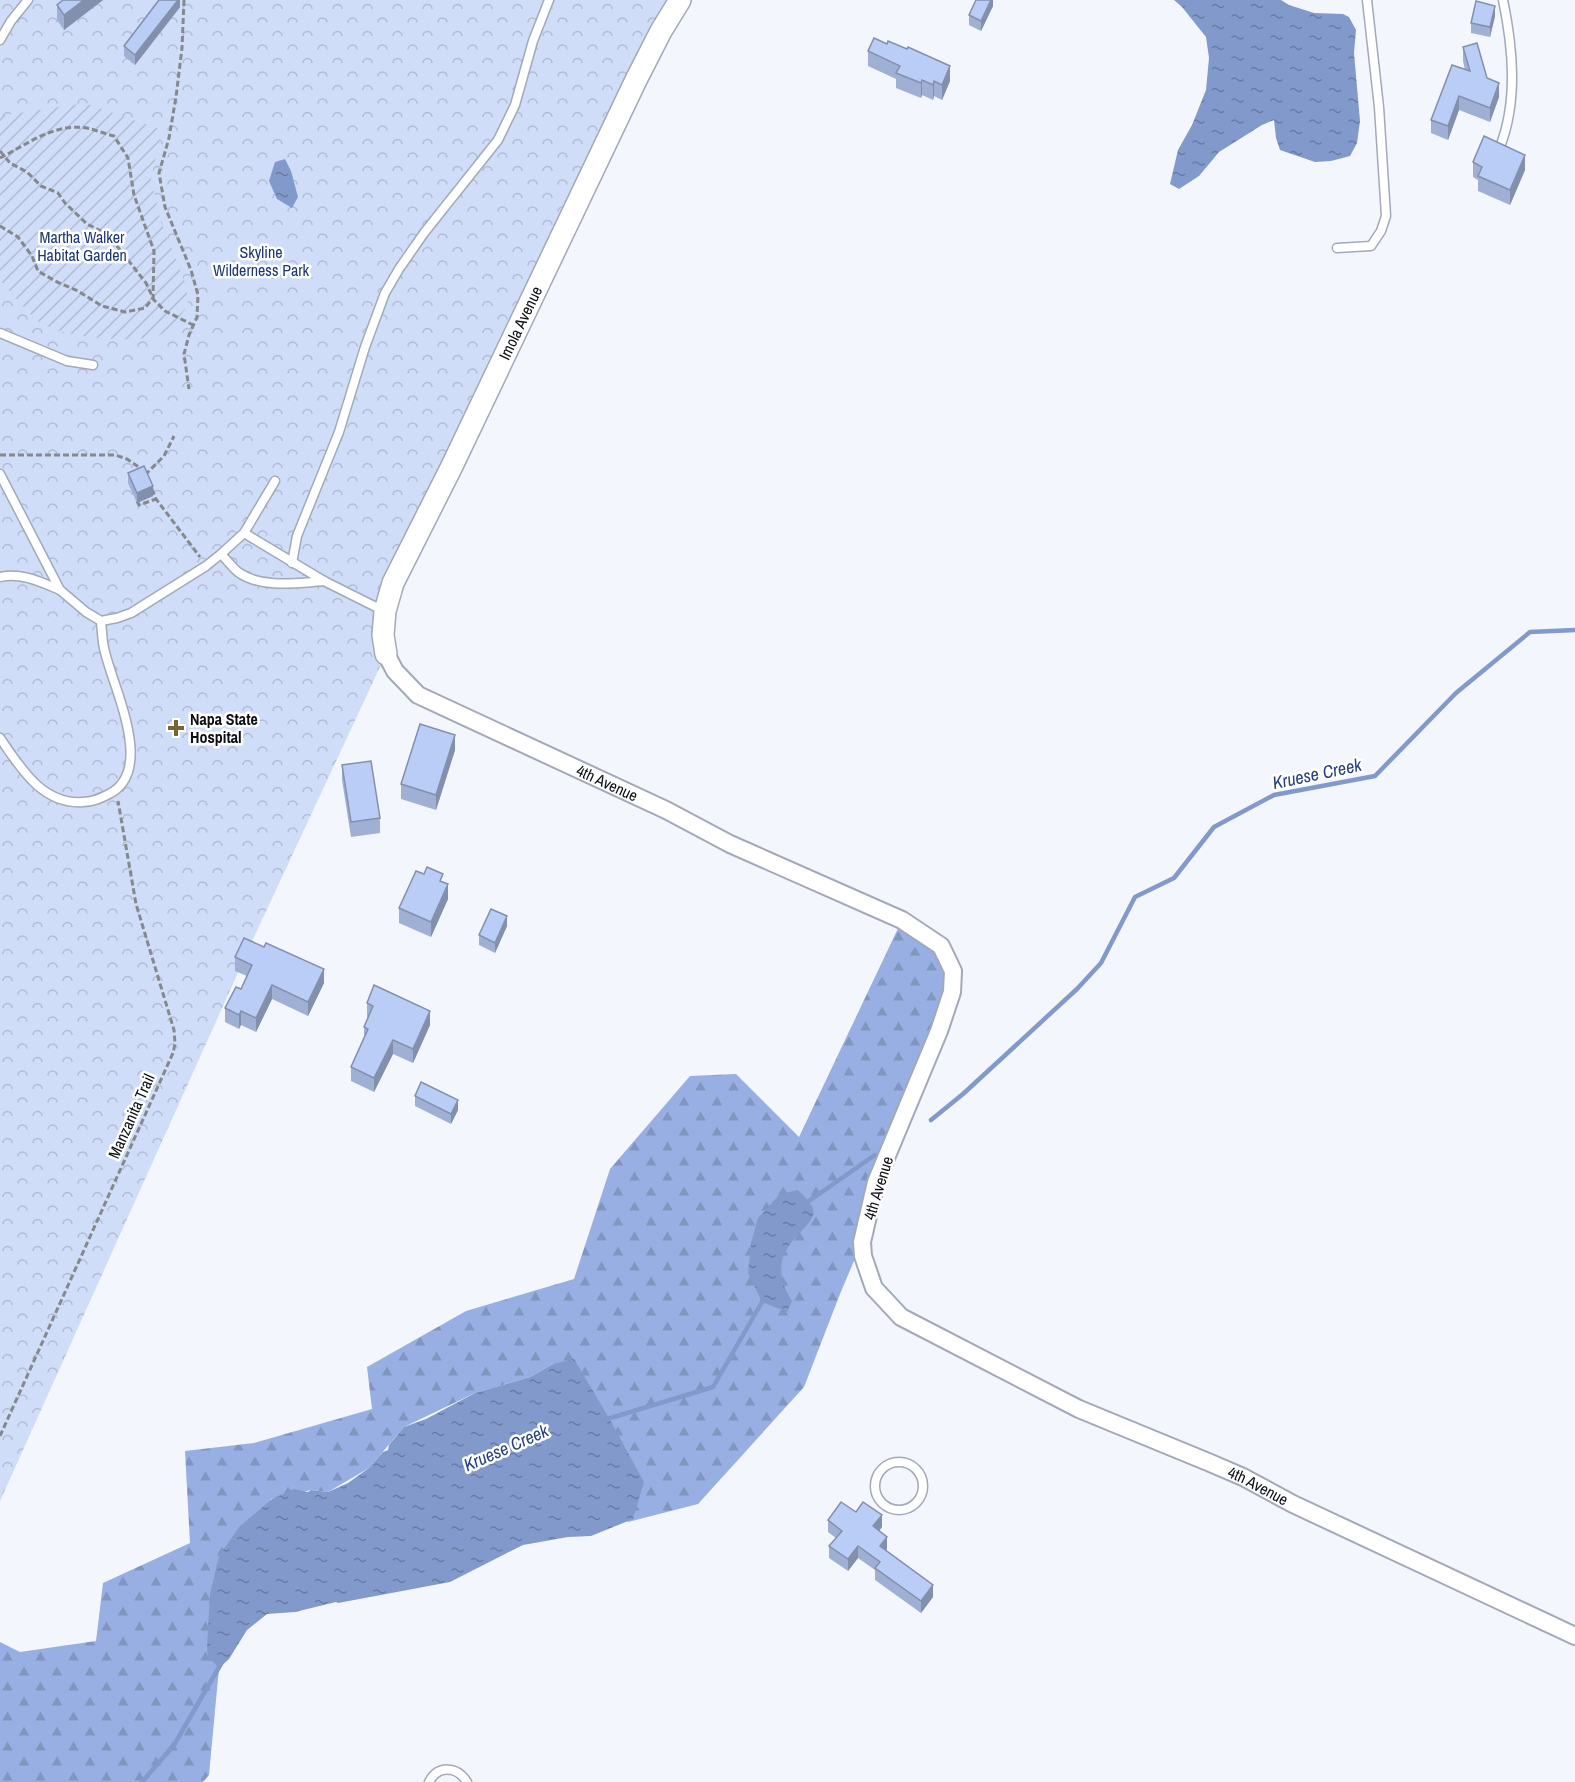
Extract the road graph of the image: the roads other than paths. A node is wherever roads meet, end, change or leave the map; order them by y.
1 (28, 0) edge
2 (549, 0) edge
3 (680, 0) edge
4 (1367, 0) edge
5 (1503, 0) edge
6 (0, 40) edge
7 (1500, 147) edge
8 (1337, 248) dead end
9 (0, 333) edge
10 (93, 365) dead end
11 (0, 474) edge
12 (275, 481) dead end
13 (244, 533) junction
14 (221, 554) junction
15 (292, 562) junction
16 (0, 577) edge
17 (324, 581) junction
18 (60, 590) junction
19 (385, 611) junction
20 (101, 621) junction
21 (386, 654) joint
22 (0, 738) edge
23 (888, 1507) joint
24 (1575, 1636) edge
25 (429, 1782) edge
26 (467, 1782) edge

1 - 6 lane
2 - 15 lane
3 - 19 street, Imola Avenue
4 - 8 lane
5 - 7 lane
9 - 10 lane
11 - 18 lane
12 - 13 lane
13 - 14 lane
13 - 15 lane
14 - 17 lane
14 - 20 lane
15 - 17 lane
16 - 18 lane
17 - 19 lane
18 - 20 lane
19 - 21 street, Imola Avenue
20 - 22 lane
21 - 24 street, 4th Avenue
23 - 23 lane
25 - 26 lane

